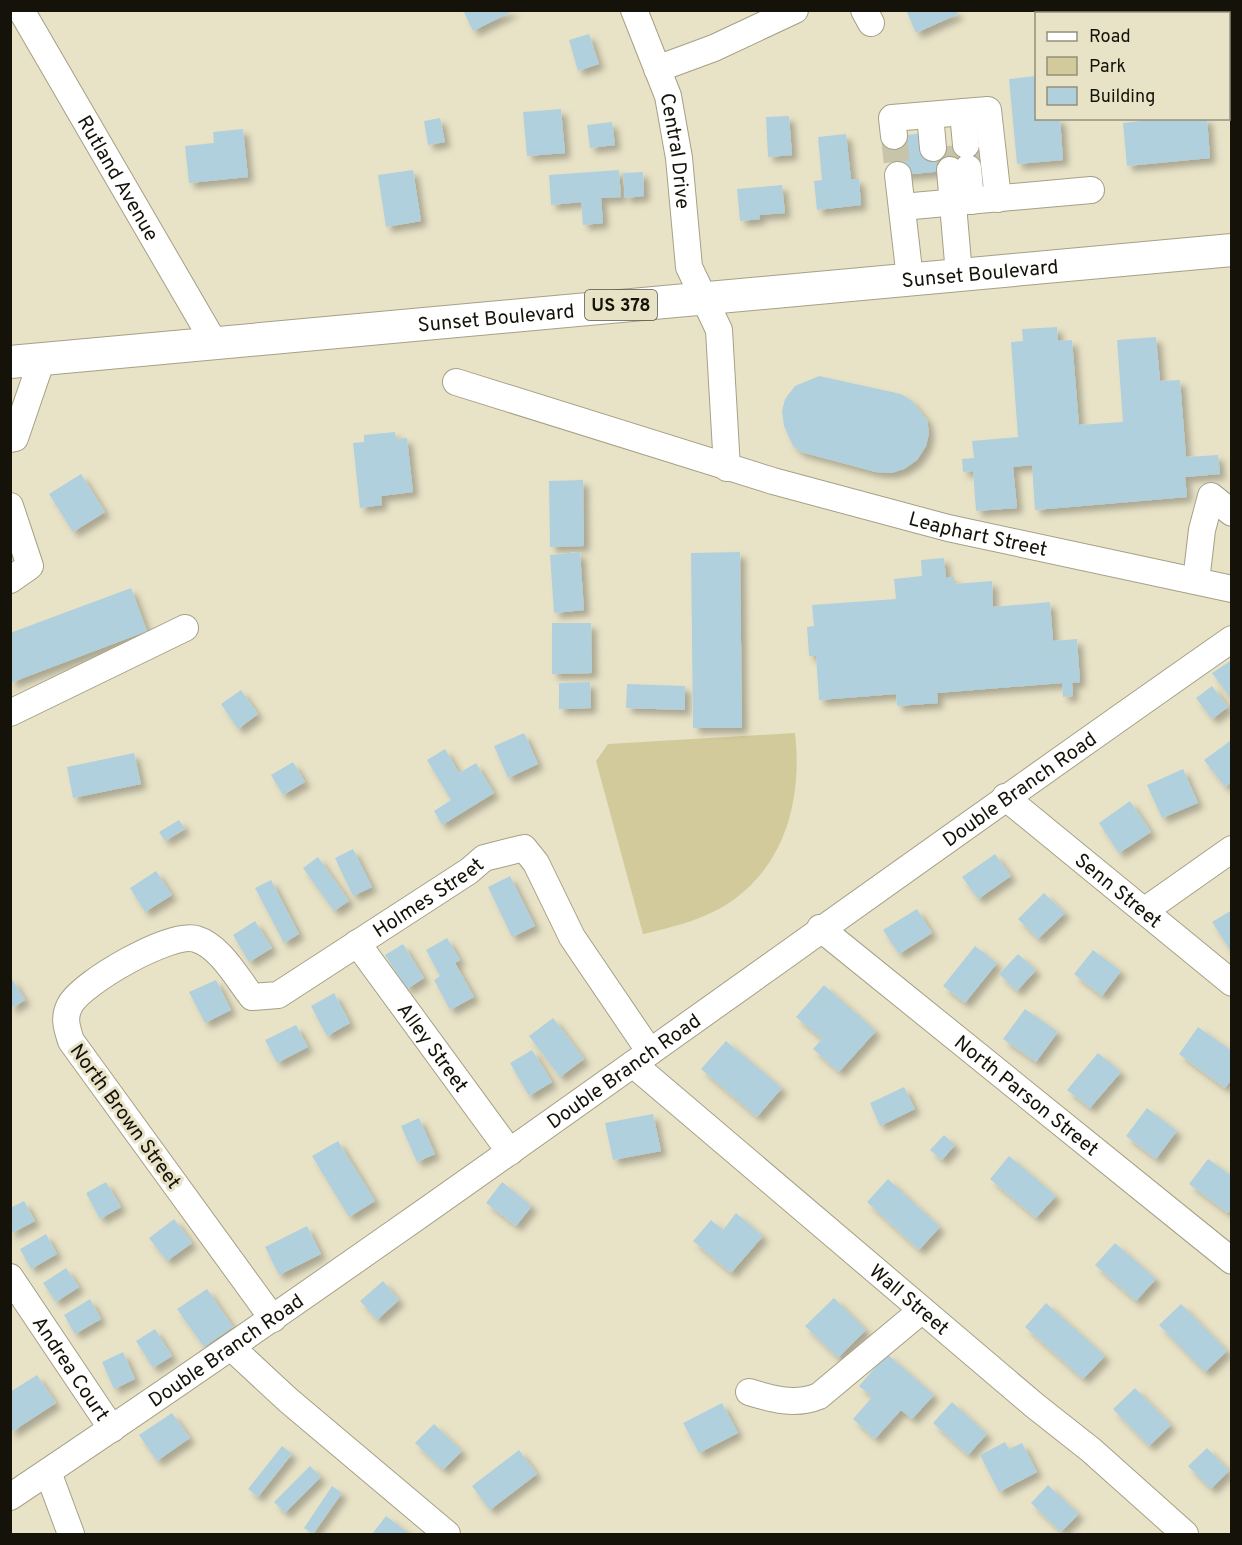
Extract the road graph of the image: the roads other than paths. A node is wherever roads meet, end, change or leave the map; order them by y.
1 (21, 10) edge
2 (634, 10) edge
3 (795, 10) edge
4 (657, 69) junction
5 (953, 113) junction
6 (894, 136) tunnel mouth
7 (957, 158) junction
8 (898, 175) tunnel mouth
9 (1091, 190) dead end
10 (968, 202) junction
11 (902, 207) junction
12 (1232, 250) edge
13 (959, 274) junction
14 (910, 279) junction
15 (701, 297) junction
16 (215, 344) junction
17 (42, 359) junction
18 (10, 362) edge
19 (456, 382) dead end
20 (12, 442) edge
21 (727, 468) junction
22 (10, 506) edge
23 (1232, 513) edge
24 (10, 580) edge
25 (1196, 581) junction
26 (1232, 589) edge
27 (185, 628) dead end
28 (1232, 639) edge
29 (10, 713) edge
30 (1005, 797) junction
31 (1232, 849) edge
32 (1144, 911) junction
33 (820, 928) junction
34 (357, 943) junction
35 (1232, 983) edge
36 (252, 997) joint
37 (641, 1058) junction
38 (510, 1152) junction
39 (1232, 1261) edge
40 (10, 1277) edge
41 (922, 1310) junction
42 (273, 1319) junction
43 (232, 1348) junction
44 (749, 1392) dead end
45 (112, 1429) junction
46 (48, 1472) junction
47 (10, 1497) edge
48 (71, 1534) edge
49 (447, 1534) edge
50 (1185, 1534) edge

1 - 16 street, Rutland Avenue
2 - 4 street, Central Drive
3 - 4 street
4 - 15 street, Central Drive
5 - 6 street
5 - 7 street
5 - 7 street
5 - 10 street
7 - 10 street
8 - 11 street
9 - 10 street
10 - 11 street
10 - 13 street
11 - 14 street
12 - 13 main road, Sunset Boulevard / US 378
13 - 14 main road, Sunset Boulevard / US 378
14 - 15 main road, Sunset Boulevard / US 378
15 - 16 main road, Sunset Boulevard / US 378
15 - 21 street
16 - 17 main road, Sunset Boulevard / US 378
17 - 18 main road, Sunset Boulevard / US 378
17 - 20 street
19 - 21 street, Leaphart Street
21 - 25 street, Leaphart Street
22 - 24 street
23 - 25 street
25 - 26 street, Leaphart Street
27 - 29 street
28 - 30 street, Double Branch Road
30 - 32 street, Senn Street
30 - 33 street, Double Branch Road
31 - 32 street
32 - 35 street, Senn Street
33 - 37 street, Double Branch Road
33 - 39 street, North Parson Street
34 - 36 street, Holmes Street
34 - 37 street, Holmes Street
34 - 38 street, Alley Street
36 - 42 street, North Brown Street
37 - 38 street, Double Branch Road
37 - 41 street, Wall Street
38 - 42 street, Double Branch Road
40 - 45 street, Andrea Court
41 - 44 street
41 - 50 street, Wall Street
42 - 43 street, Double Branch Road
43 - 45 street, Double Branch Road
43 - 49 street
45 - 46 street, Double Branch Road
46 - 47 street, Double Branch Road
46 - 48 street

